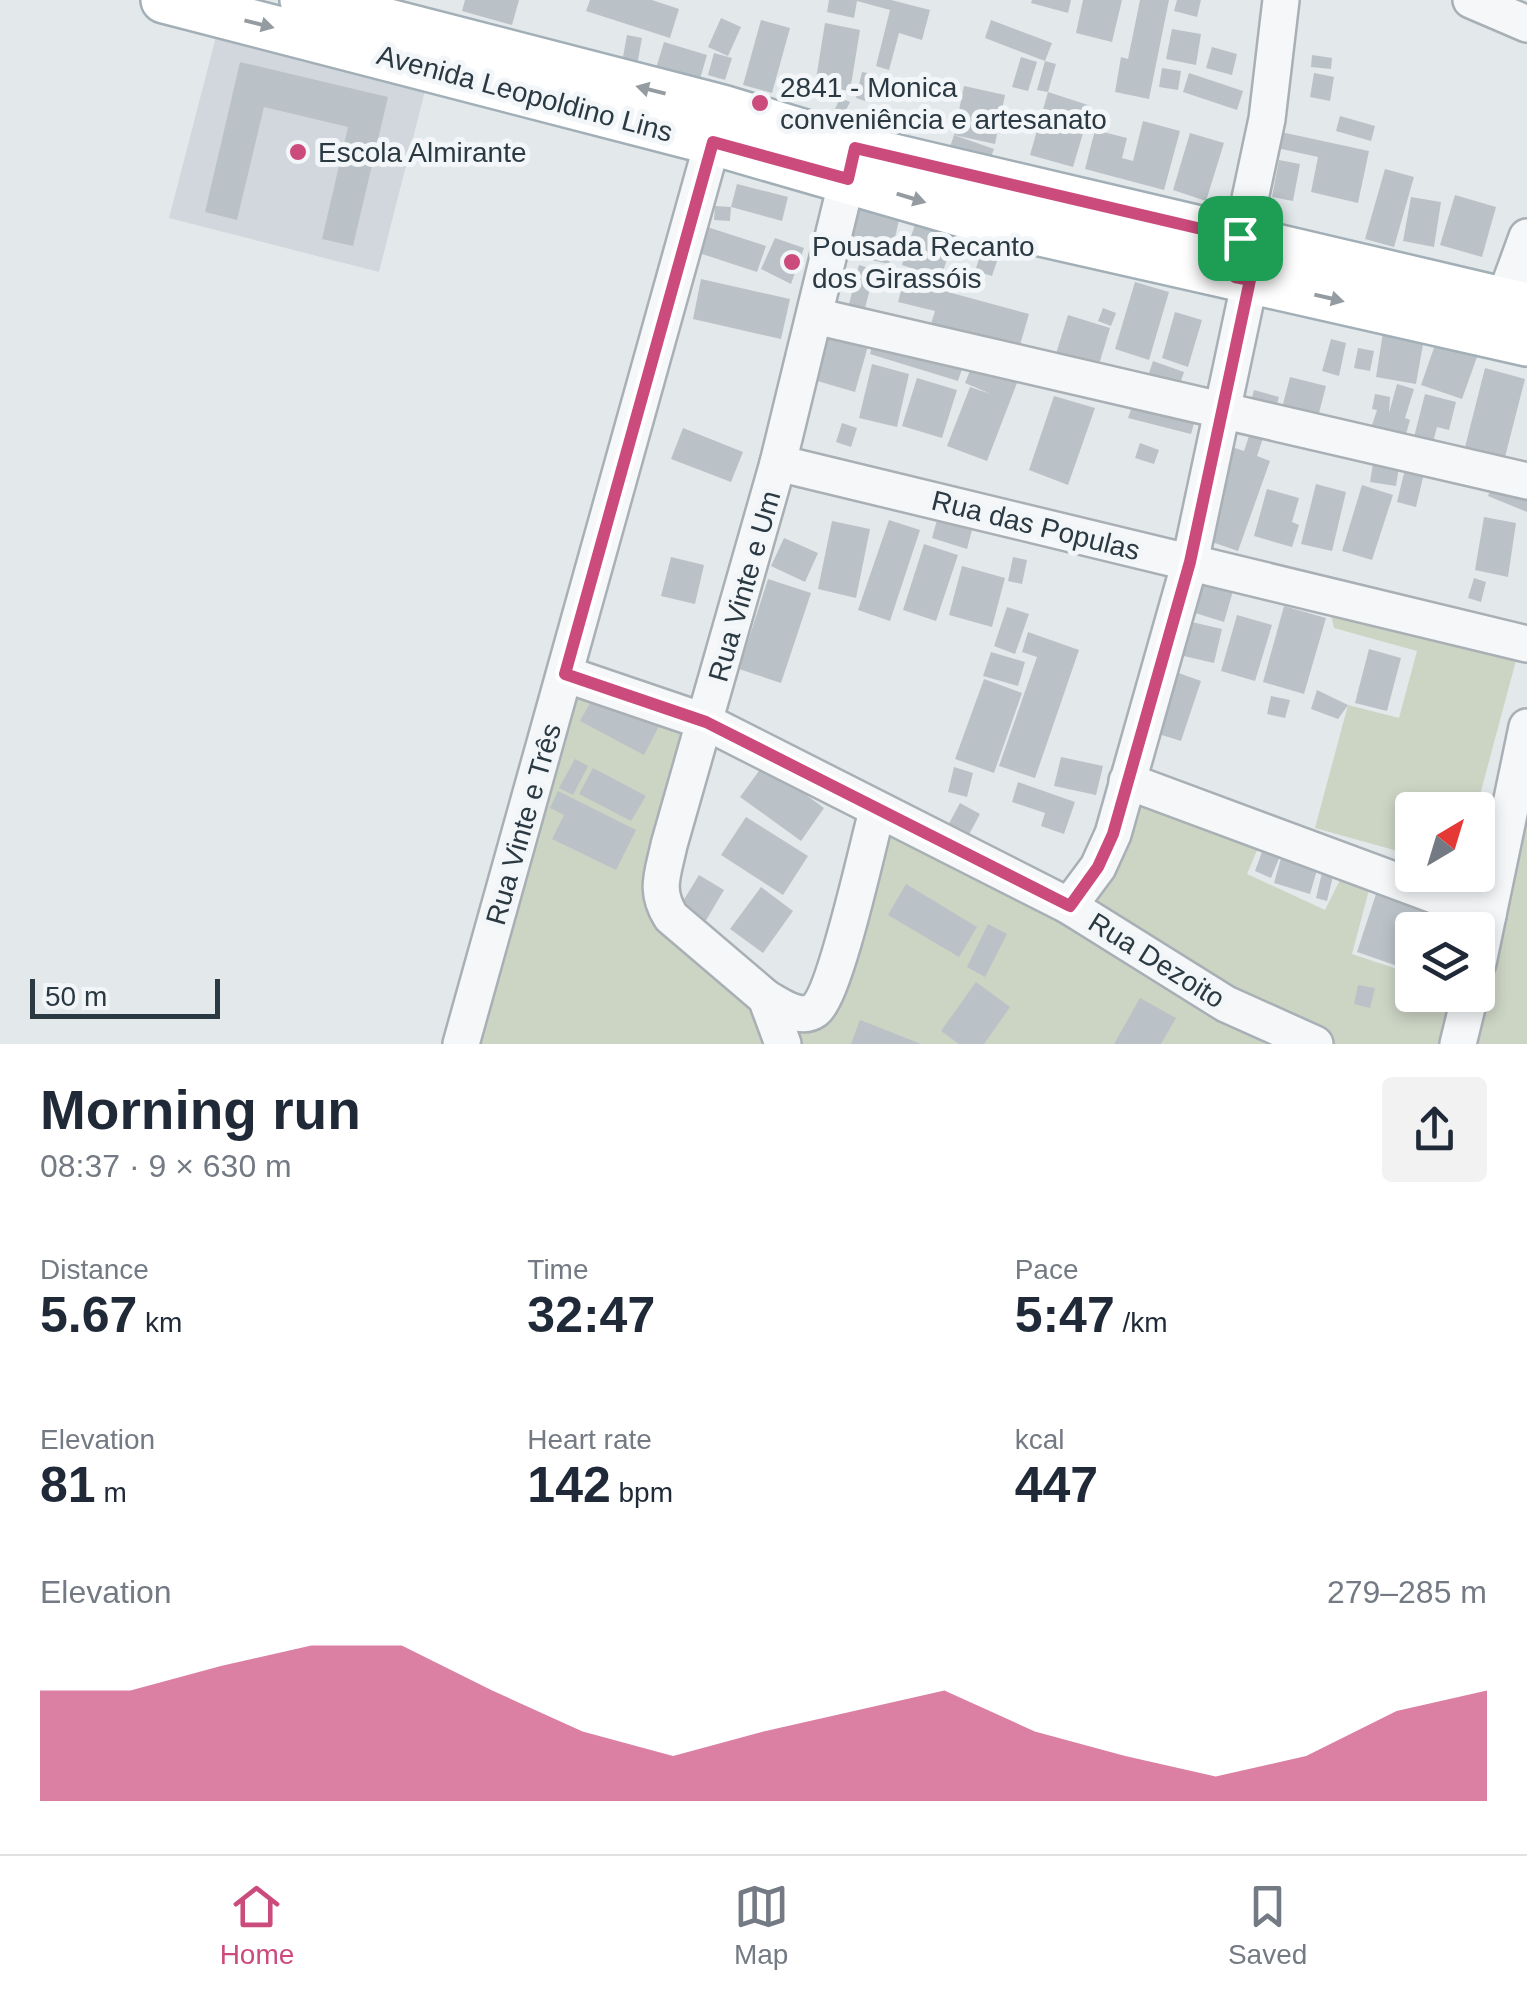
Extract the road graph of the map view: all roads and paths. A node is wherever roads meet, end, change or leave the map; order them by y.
1 (164, 0) edge
2 (303, 0) edge
3 (1281, 0) edge
4 (1471, 0) edge
5 (1527, 24) edge
6 (407, 29) edge
7 (718, 125) junction
8 (852, 164) junction
9 (1527, 237) edge
10 (1242, 265) junction
11 (1516, 303) edge
12 (815, 316) junction
13 (1527, 343) edge
14 (1222, 410) junction
15 (778, 463) junction
16 (1527, 482) edge
17 (1190, 562) junction
18 (1527, 644) edge
19 (565, 674) junction
20 (706, 722) junction
21 (1527, 727) edge
22 (1127, 781) junction
23 (878, 811) junction
24 (1070, 906) junction
25 (1480, 912) edge
26 (1489, 912) edge
27 (766, 998) junction
28 (1466, 1012) edge
29 (462, 1044) edge
30 (784, 1044) edge
31 (1316, 1044) edge
32 (1458, 1044) edge

1 -> 6 main road, Avenida Leopoldino Lins
2 - 6 main road, Avenida Leopoldino Lins
3 - 10 street
4 - 5 street
6 - 7 main road, Avenida Leopoldino Lins
7 - 8 main road, Avenida Leopoldino Lins
7 - 19 street, Rua Vinte e Três
8 - 10 main road, Avenida Leopoldino Lins
8 - 12 street, Rua Vinte e Um
9 - 11 street
10 - 11 main road, Avenida Leopoldino Lins
10 -> 13 main road, Avenida Leopoldino Lins
10 - 14 street
12 - 14 street
12 - 15 street, Rua Vinte e Um
14 - 16 street
14 - 17 street
15 - 17 street, Rua das Populas
15 - 20 street, Rua Vinte e Um
17 - 18 street, Rua das Populas
17 - 22 street
19 - 20 street, Rua Dezoito
19 - 29 street, Rua Vinte e Três
20 - 23 street, Rua Dezoito
20 - 27 street, Rua Vinte e Um
21 - 26 street
22 - 24 street
22 - 25 street
23 - 24 street, Rua Dezoito
23 - 27 street
24 - 31 street, Rua Dezoito
27 - 30 street
28 - 32 street

